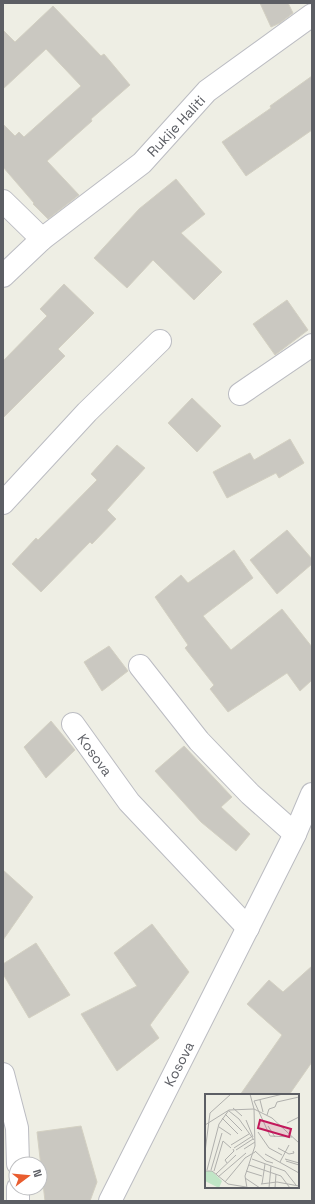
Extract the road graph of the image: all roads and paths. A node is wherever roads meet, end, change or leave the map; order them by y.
1 (312, 15) edge
2 (3, 201) edge
3 (42, 239) junction
4 (3, 276) edge
5 (160, 341) dead end
6 (312, 346) edge
7 (240, 394) dead end
8 (3, 503) edge
9 (140, 666) dead end
10 (73, 724) dead end
11 (312, 794) edge
12 (295, 834) junction
13 (248, 928) junction
14 (3, 1074) edge
15 (10, 1128) edge
16 (16, 1156) edge
17 (110, 1201) edge

1 - 3 street, Rukije Haliti
2 - 3 street
3 - 4 street, Rukije Haliti
5 - 8 street
6 - 7 street
9 - 12 street
10 - 13 street, Kosova
11 - 12 street, Kosova
12 - 13 street, Kosova
13 - 17 street, Kosova
14 - 15 street
15 - 16 street

